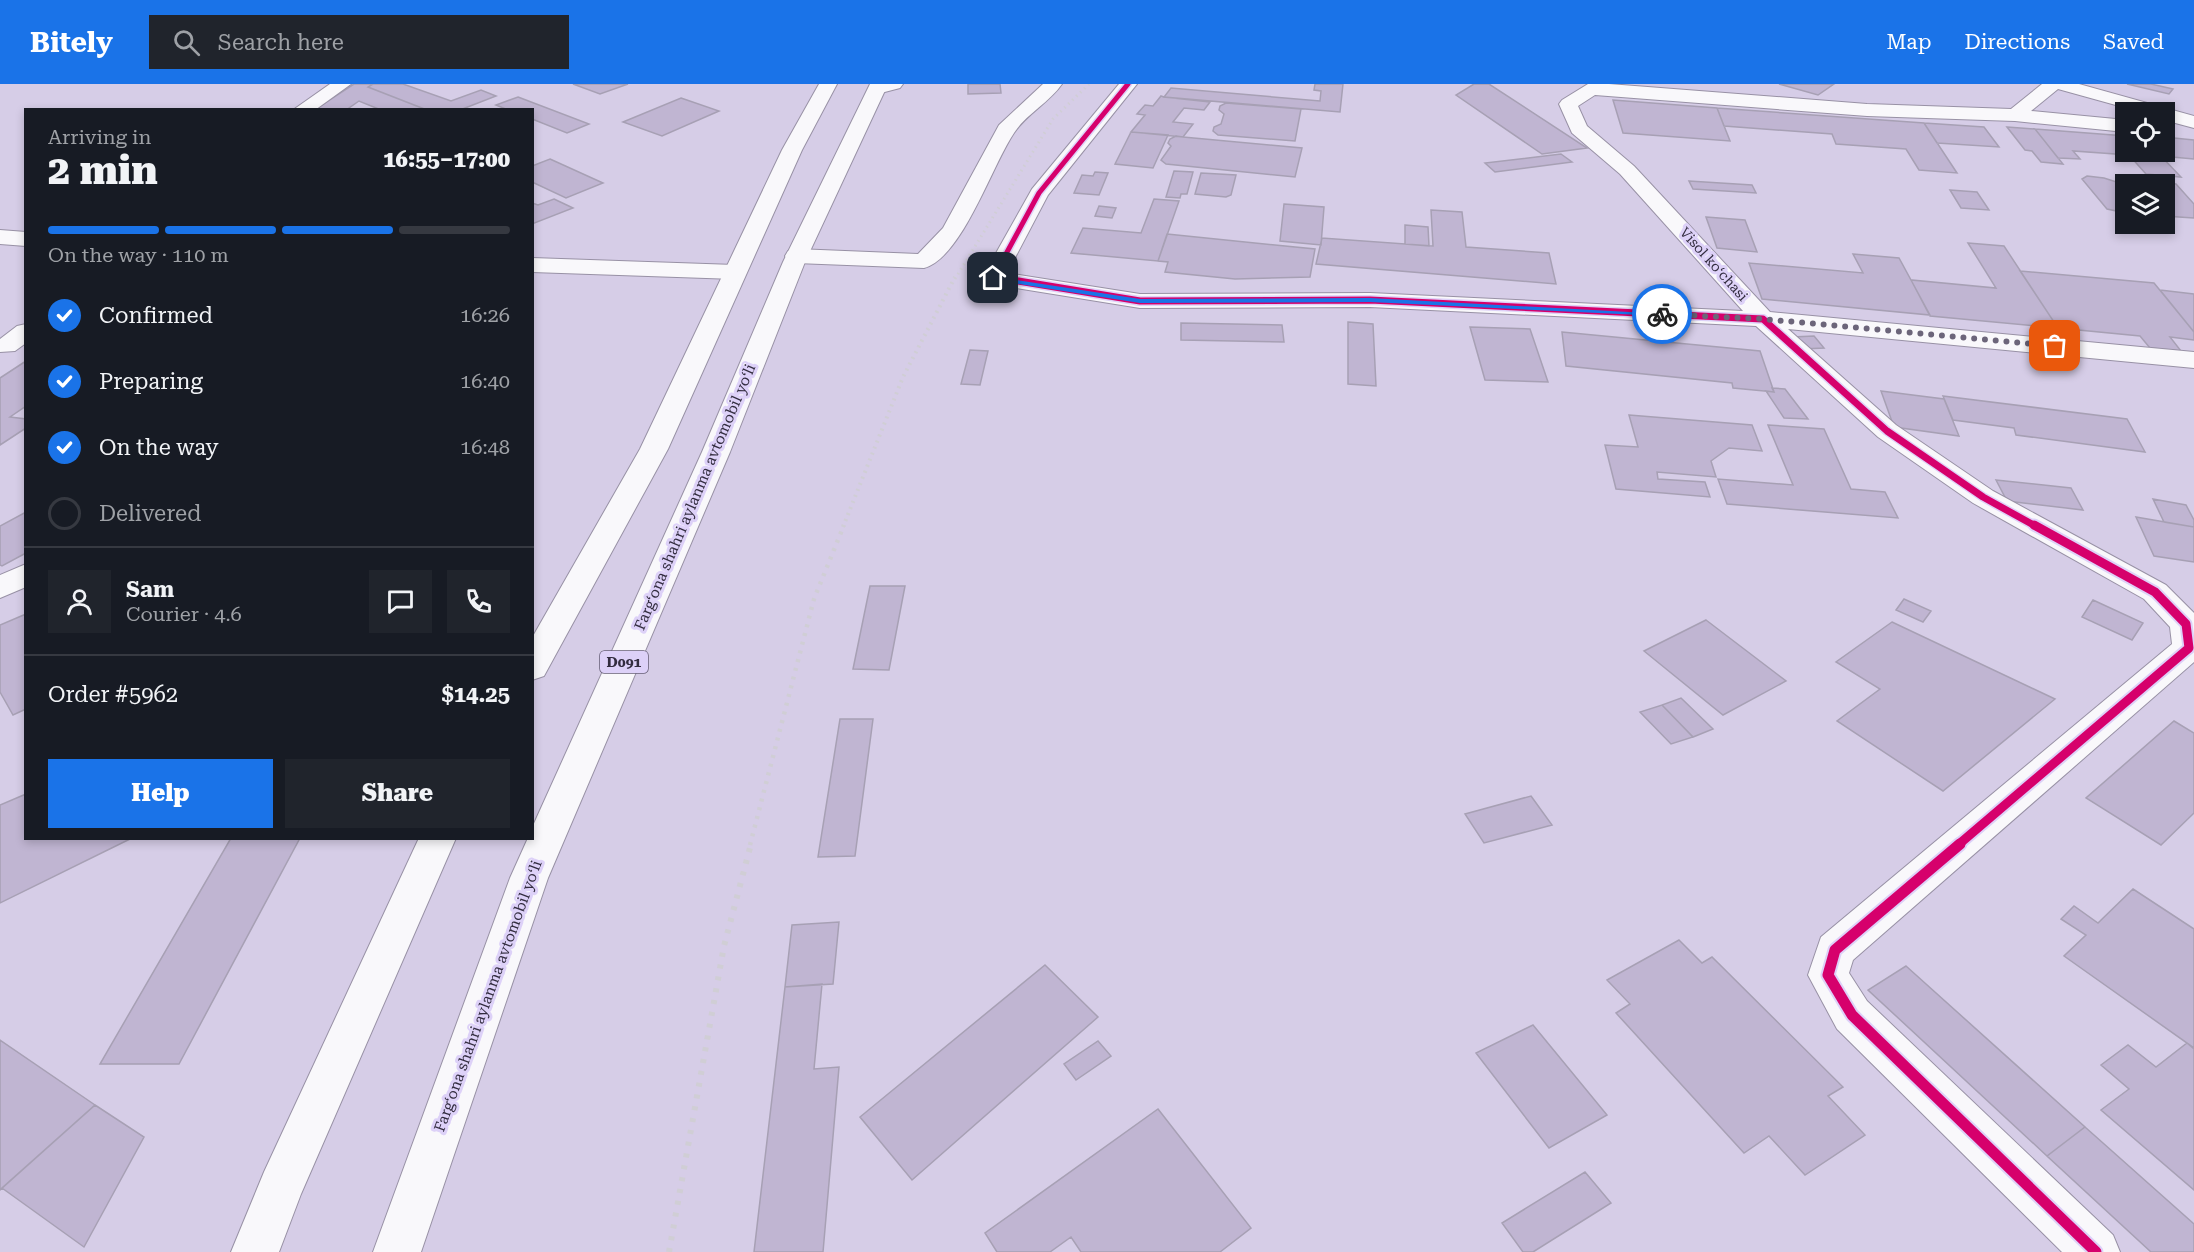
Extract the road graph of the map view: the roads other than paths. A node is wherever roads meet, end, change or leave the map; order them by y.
1 (342, 84) edge
2 (828, 84) edge
3 (1053, 84) edge
4 (1128, 84) edge
5 (2053, 84) edge
6 (2059, 84) edge
7 (883, 86) edge
8 (1596, 87) edge
9 (2123, 102) edge
10 (305, 108) edge
11 (2015, 115) junction
12 (2175, 117) edge
13 (2194, 122) edge
14 (2115, 125) edge
15 (2175, 131) edge
16 (2194, 132) edge
17 (820, 150) junction
18 (0, 237) edge
19 (24, 239) edge
20 (796, 256) junction
21 (534, 265) edge
22 (735, 272) junction
23 (1763, 319) junction
24 (24, 332) edge
25 (6, 346) dead end
26 (2194, 360) edge
27 (24, 575) edge
28 (0, 588) edge
29 (534, 664) edge
30 (437, 840) edge
31 (255, 1252) edge
32 (397, 1252) edge
33 (2096, 1252) edge

1 - 10 main road
2 - 17 main road, Fargʻona shahri aylanma avtomobil yoʻli / D091
3 - 20 main road
4 - 23 main road
5 - 11 main road
6 - 9 main road
7 - 17 main road, Fargʻona shahri aylanma avtomobil yoʻli / D091
8 - 11 main road
8 - 23 main road, Visol koʻchasi
11 - 14 main road
12 - 13 main road
15 - 16 main road
17 - 20 main road, Fargʻona shahri aylanma avtomobil yoʻli / D091
17 - 22 main road, Fargʻona shahri aylanma avtomobil yoʻli / D091
18 - 19 main road
20 - 32 main road, Fargʻona shahri aylanma avtomobil yoʻli / D091
21 - 22 main road
22 - 29 main road, Fargʻona shahri aylanma avtomobil yoʻli / D091
23 - 26 main road
23 - 33 main road
24 - 25 main road
27 - 28 main road
30 - 31 main road

